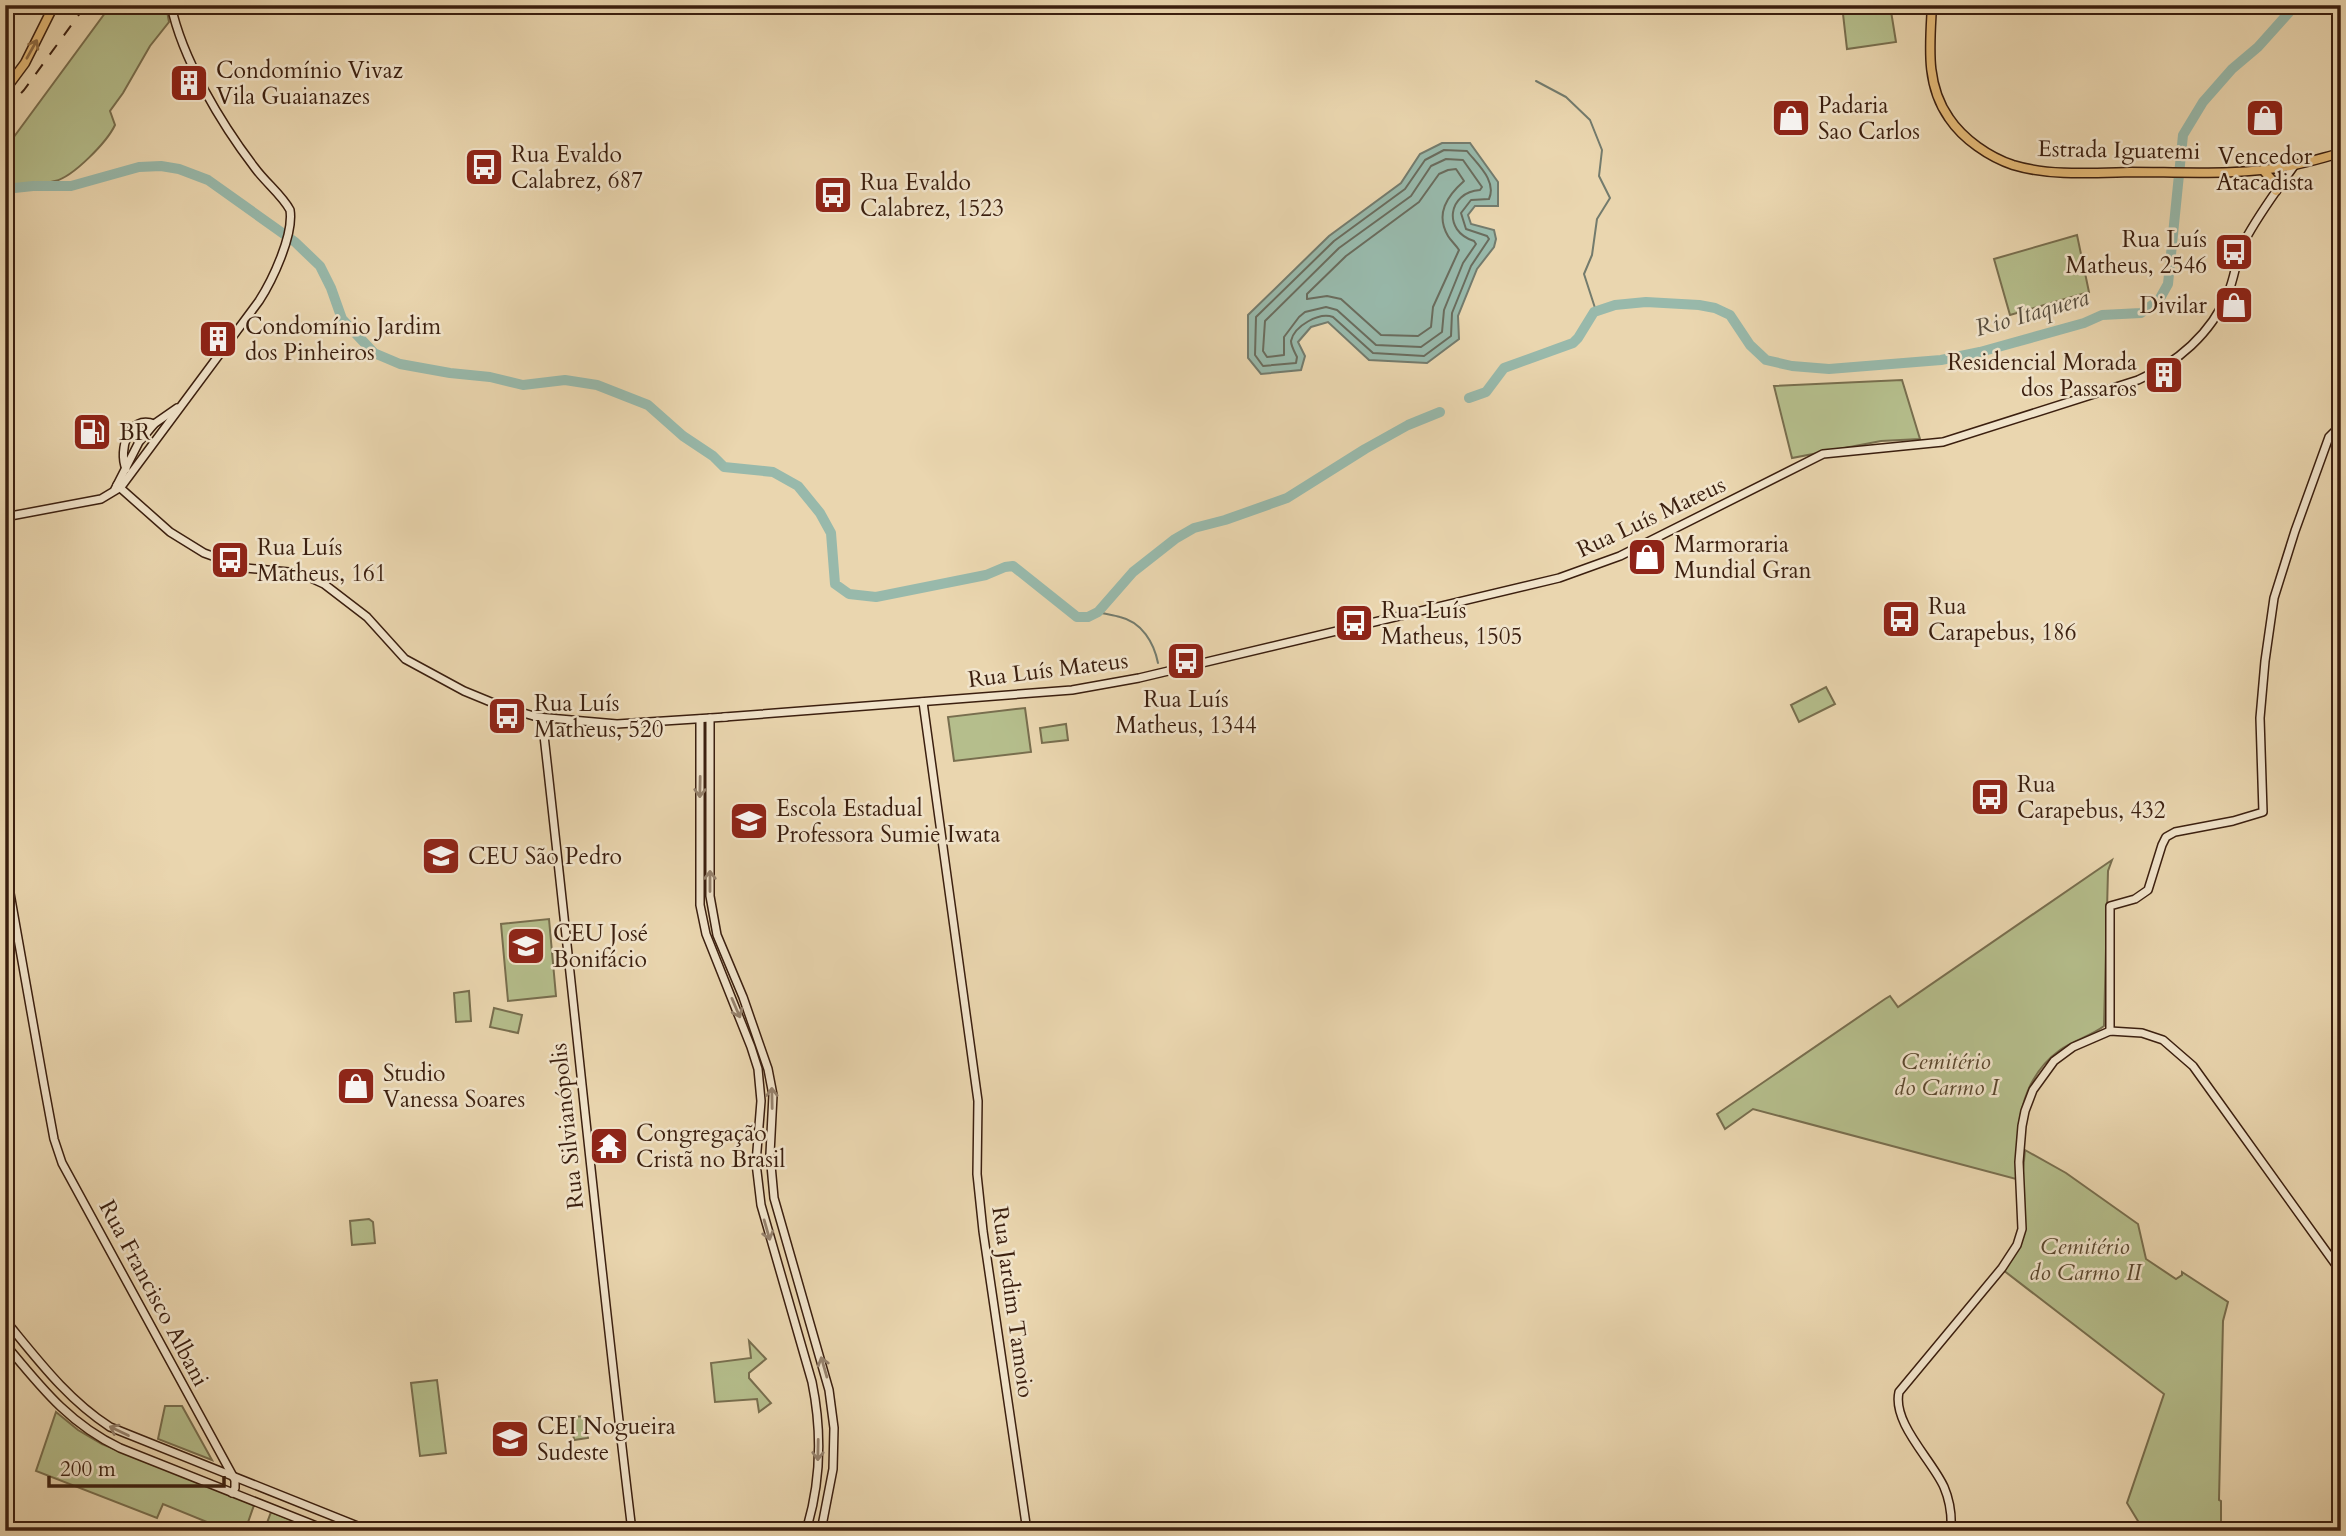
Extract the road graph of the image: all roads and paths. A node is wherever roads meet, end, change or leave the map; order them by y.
1 (54, 5) edge
2 (171, 5) edge
3 (1932, 5) edge
4 (5, 90) edge
5 (2341, 153) edge
6 (2294, 166) junction
7 (2263, 170) junction
8 (2276, 191) junction
9 (183, 404) junction
10 (154, 424) junction
11 (2341, 425) edge
12 (154, 445) junction
13 (123, 447) junction
14 (132, 456) junction
15 (145, 456) junction
16 (126, 469) junction
17 (118, 488) junction
18 (5, 517) edge
19 (923, 702) junction
20 (542, 718) junction
21 (710, 718) junction
22 (700, 719) junction
23 (5, 865) edge
24 (2110, 1031) junction
25 (756, 1146) junction
26 (770, 1152) junction
27 (2341, 1272) edge
28 (5, 1321) edge
29 (25, 1344) junction
30 (6, 1345) edge
31 (832, 1405) junction
32 (817, 1407) junction
33 (229, 1474) junction
34 (262, 1489) junction
35 (231, 1492) junction
36 (277, 1494) junction
37 (263, 1505) junction
38 (272, 1509) junction
39 (820, 1530) edge
40 (329, 1531) edge
41 (370, 1531) edge
42 (632, 1531) edge
43 (806, 1531) edge
44 (1027, 1531) edge
45 (1951, 1531) edge

4 -> 1 main road
2 - 9 main road
3 - 7 main road, Estrada Iguatemi
5 - 6 main road, Estrada Iguatemi
6 - 7 main road, Estrada Iguatemi
6 - 8 main road, Rua Luís Mateus
7 - 8 main road
8 - 19 main road, Rua Luís Mateus
9 - 10 main road
9 - 12 main road
10 - 12 main road
10 - 13 main road
10 - 14 main road
11 - 24 main road
12 - 15 main road
13 - 14 main road
13 - 16 main road
14 - 15 main road
14 - 16 main road
15 - 17 main road
16 - 17 main road
17 - 18 main road
17 - 20 main road, Rua Luís Mateus
19 - 21 main road, Rua Luís Mateus
19 - 44 main road, Rua Jardim Tamoio
20 - 22 main road, Rua Luís Mateus
20 - 42 main road, Rua Silvianópolis
21 - 22 main road, Rua Luís Mateus
26 -> 21 main road
22 -> 25 main road
23 - 33 main road, Rua Francisco Albani
24 - 27 main road
24 - 45 main road
25 - 26 main road
25 -> 32 main road
31 -> 26 main road
28 - 29 main road
29 - 30 main road
33 -> 29 main road
30 - 35 main road
31 - 32 main road
31 - 39 main road
32 -> 43 main road
33 - 34 main road
33 - 35 main road
34 - 36 main road
34 - 37 main road
35 - 37 main road
36 - 38 main road
36 - 41 main road
37 - 38 main road
38 - 40 main road

